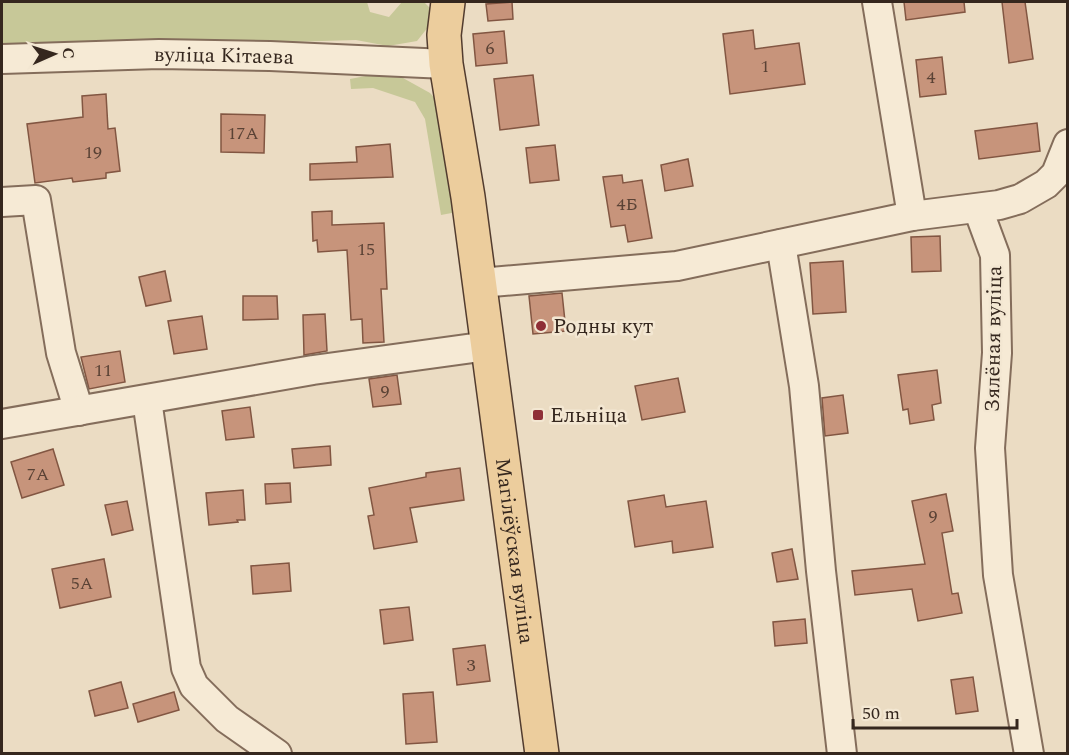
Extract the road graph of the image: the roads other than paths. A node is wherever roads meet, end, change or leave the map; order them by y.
1 (448, 2) edge
2 (877, 2) edge
3 (2, 59) edge
4 (446, 64) junction
5 (1068, 144) edge
6 (2, 202) edge
7 (978, 209) junction
8 (912, 216) junction
9 (781, 244) junction
10 (480, 283) junction
11 (488, 346) junction
12 (147, 400) junction
13 (79, 411) junction
14 (2, 424) edge
15 (277, 753) edge
16 (542, 753) edge
17 (842, 753) edge
18 (1029, 753) edge

1 - 4 main road
2 - 8 street
3 - 4 street, вуліца Кітаева
4 - 10 main road
5 - 7 street
6 - 13 street
7 - 8 street
7 - 18 street, Зялёная вуліца
8 - 9 street
9 - 10 street
9 - 17 street
10 - 11 main road
11 - 12 street
11 - 16 main road, Магілёўская вуліца
12 - 13 street
12 - 15 street
13 - 14 street

